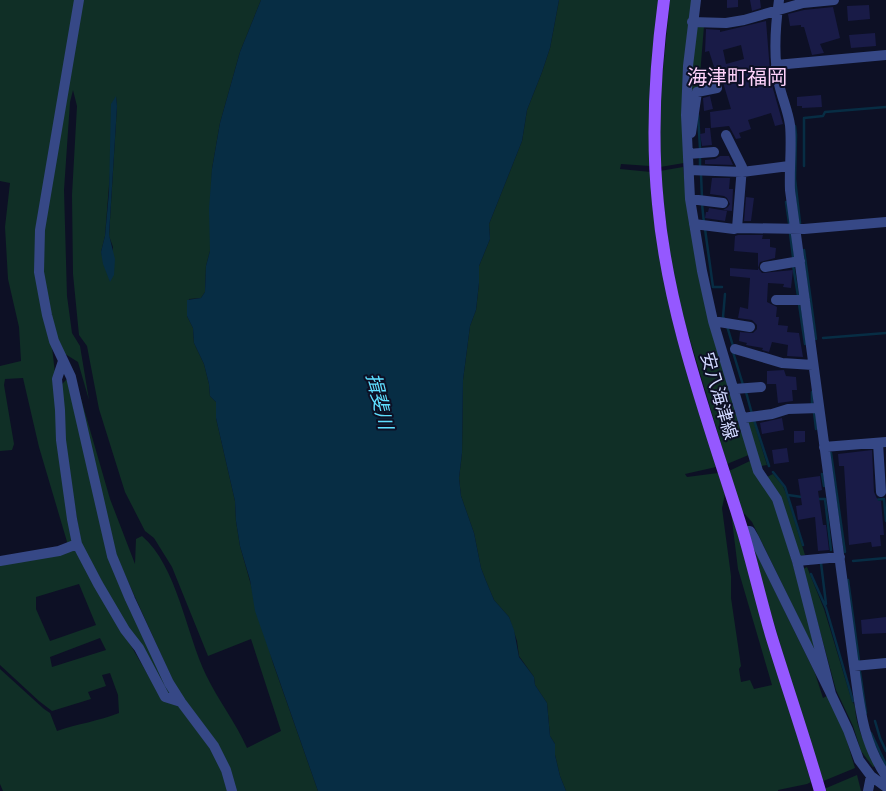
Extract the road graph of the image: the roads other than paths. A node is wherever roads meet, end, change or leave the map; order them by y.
1 (79, 0) edge
2 (664, 0) edge
3 (696, 0) edge
4 (833, 0) edge
5 (778, 5) edge
6 (692, 22) junction
7 (886, 55) edge
8 (776, 65) junction
9 (716, 88) dead end
10 (726, 135) dead end
11 (687, 139) junction
12 (714, 152) dead end
13 (688, 154) junction
14 (789, 166) junction
15 (689, 170) junction
16 (742, 172) junction
17 (690, 199) junction
18 (723, 203) dead end
19 (886, 222) edge
20 (694, 224) junction
21 (737, 228) junction
22 (795, 229) junction
23 (800, 261) junction
24 (765, 266) dead end
25 (776, 300) dead end
26 (805, 300) junction
27 (713, 321) junction
28 (750, 327) dead end
29 (735, 349) dead end
30 (63, 361) junction
31 (813, 365) junction
32 (760, 387) dead end
33 (734, 389) junction
34 (819, 408) junction
35 (743, 418) junction
36 (882, 442) edge
37 (824, 447) junction
38 (881, 492) dead end
39 (742, 531) junction
40 (77, 544) junction
41 (840, 557) junction
42 (0, 560) edge
43 (797, 560) junction
44 (886, 663) edge
45 (854, 666) junction
46 (831, 694) junction
47 (181, 702) junction
48 (871, 776) junction
49 (886, 776) edge
50 (886, 787) edge
51 (232, 791) edge
52 (820, 791) edge
53 (868, 791) edge

1 - 30 street
2 - 39 main road, 安八海津線
3 - 6 street
4 - 5 street
5 - 6 street
5 - 8 street
6 - 11 street
7 - 8 street
8 - 14 street
9 - 11 street
10 - 16 street
11 - 13 street
12 - 13 street
13 - 15 street
14 - 16 street
14 - 22 street
15 - 16 street
15 - 17 street
16 - 21 street
17 - 18 street
17 - 20 street
19 - 22 street
20 - 21 street
20 - 27 street
21 - 22 street
22 - 23 street
23 - 24 street
23 - 26 street
25 - 26 street
26 - 31 street
27 - 28 street
27 - 33 street
29 - 31 street
30 - 40 street
30 - 47 street
31 - 34 street
32 - 33 street
33 - 35 street
34 - 35 street
34 - 37 street
35 - 43 street
36 - 37 street
36 - 38 street
37 - 41 street
39 - 46 street
39 - 52 main road, 安八海津線
40 - 42 street
40 - 47 street
41 - 43 street
41 - 45 street
43 - 46 street
44 - 45 street
45 - 49 street
46 - 48 street
47 - 51 street
48 - 50 street
48 - 53 street

